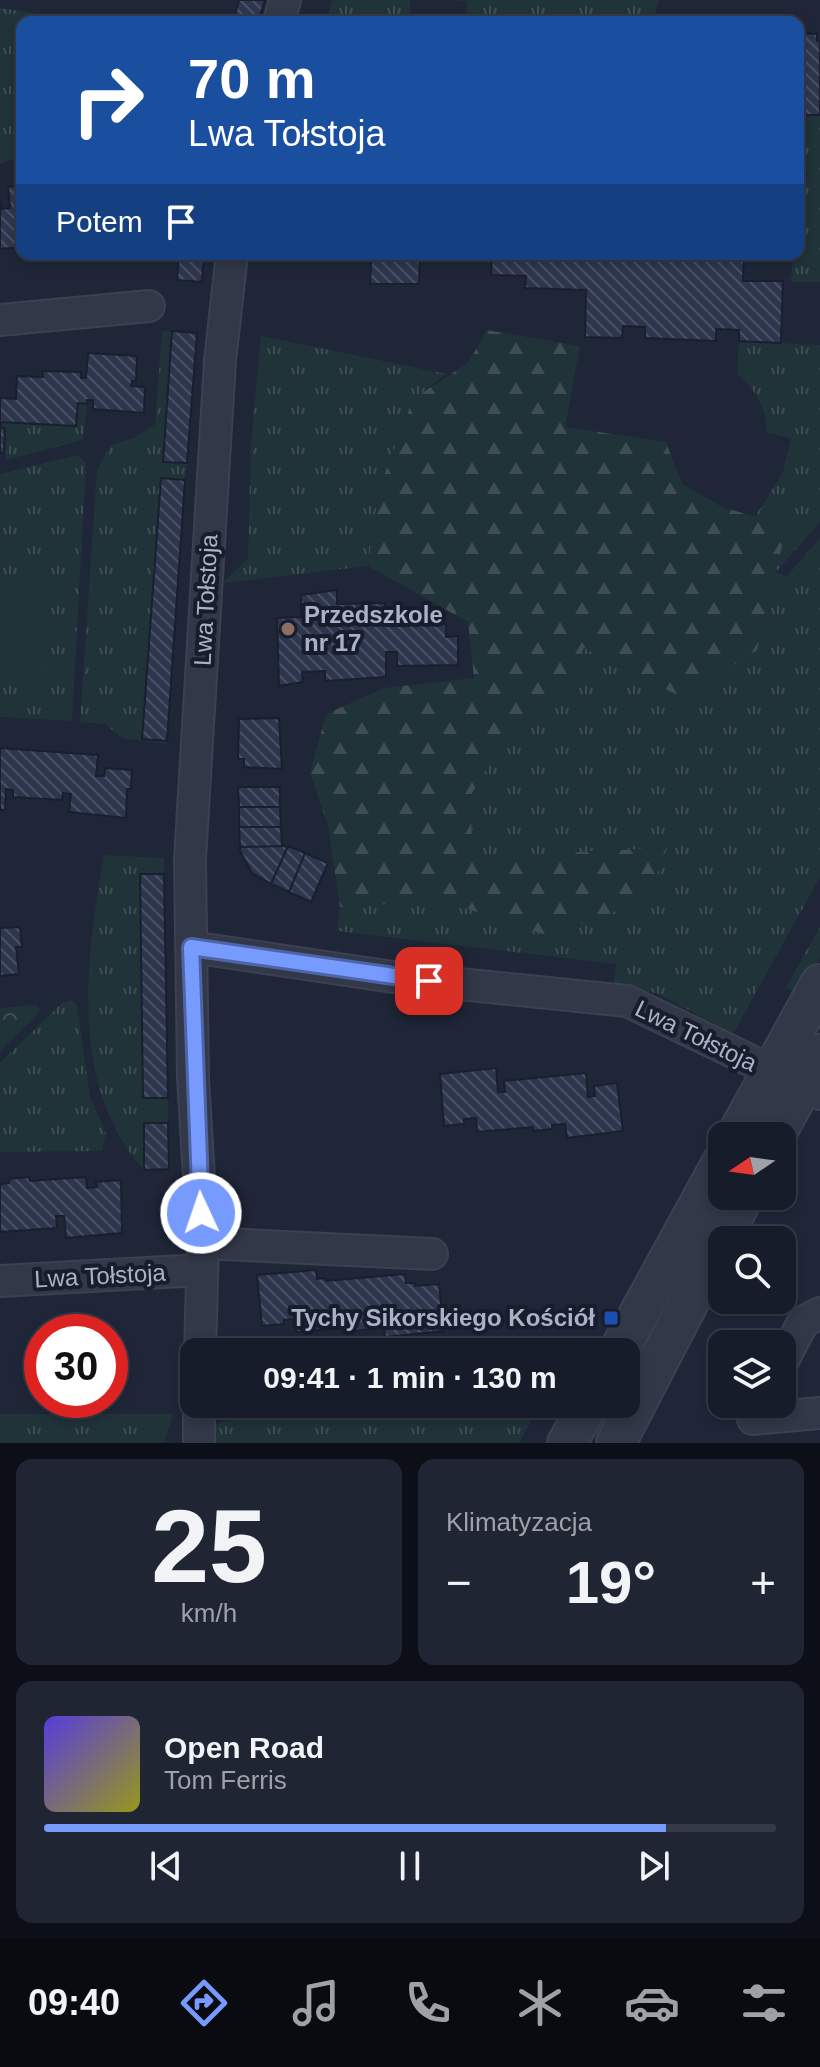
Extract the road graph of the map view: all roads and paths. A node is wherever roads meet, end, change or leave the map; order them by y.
1 (231, 260) edge
2 (149, 306) dead end
3 (0, 320) edge
4 (191, 947) junction
5 (820, 984) edge
6 (804, 1077) edge
7 (752, 1122) edge
8 (782, 1122) edge
9 (708, 1188) edge
10 (737, 1210) edge
11 (432, 1254) dead end
12 (202, 1257) junction
13 (0, 1281) edge
14 (820, 1313) edge
15 (796, 1336) edge
16 (200, 1338) edge
17 (626, 1338) edge
18 (820, 1413) edge
19 (199, 1418) edge
20 (581, 1418) edge
21 (752, 1422) edge
22 (199, 1443) edge
23 (567, 1443) edge
24 (616, 1443) edge

1 - 4 street, Lwa Tołstoja
2 - 3 street
4 - 6 street, Lwa Tołstoja
4 - 12 street, Lwa Tołstoja
5 - 6 street
6 - 7 street
6 - 8 street
9 - 17 street
10 - 24 street
11 - 12 street, Lwa Tołstoja
12 - 13 street, Lwa Tołstoja
12 - 16 street, Lwa Tołstoja
14 - 15 street
18 - 21 street
19 - 22 street
20 - 23 street

